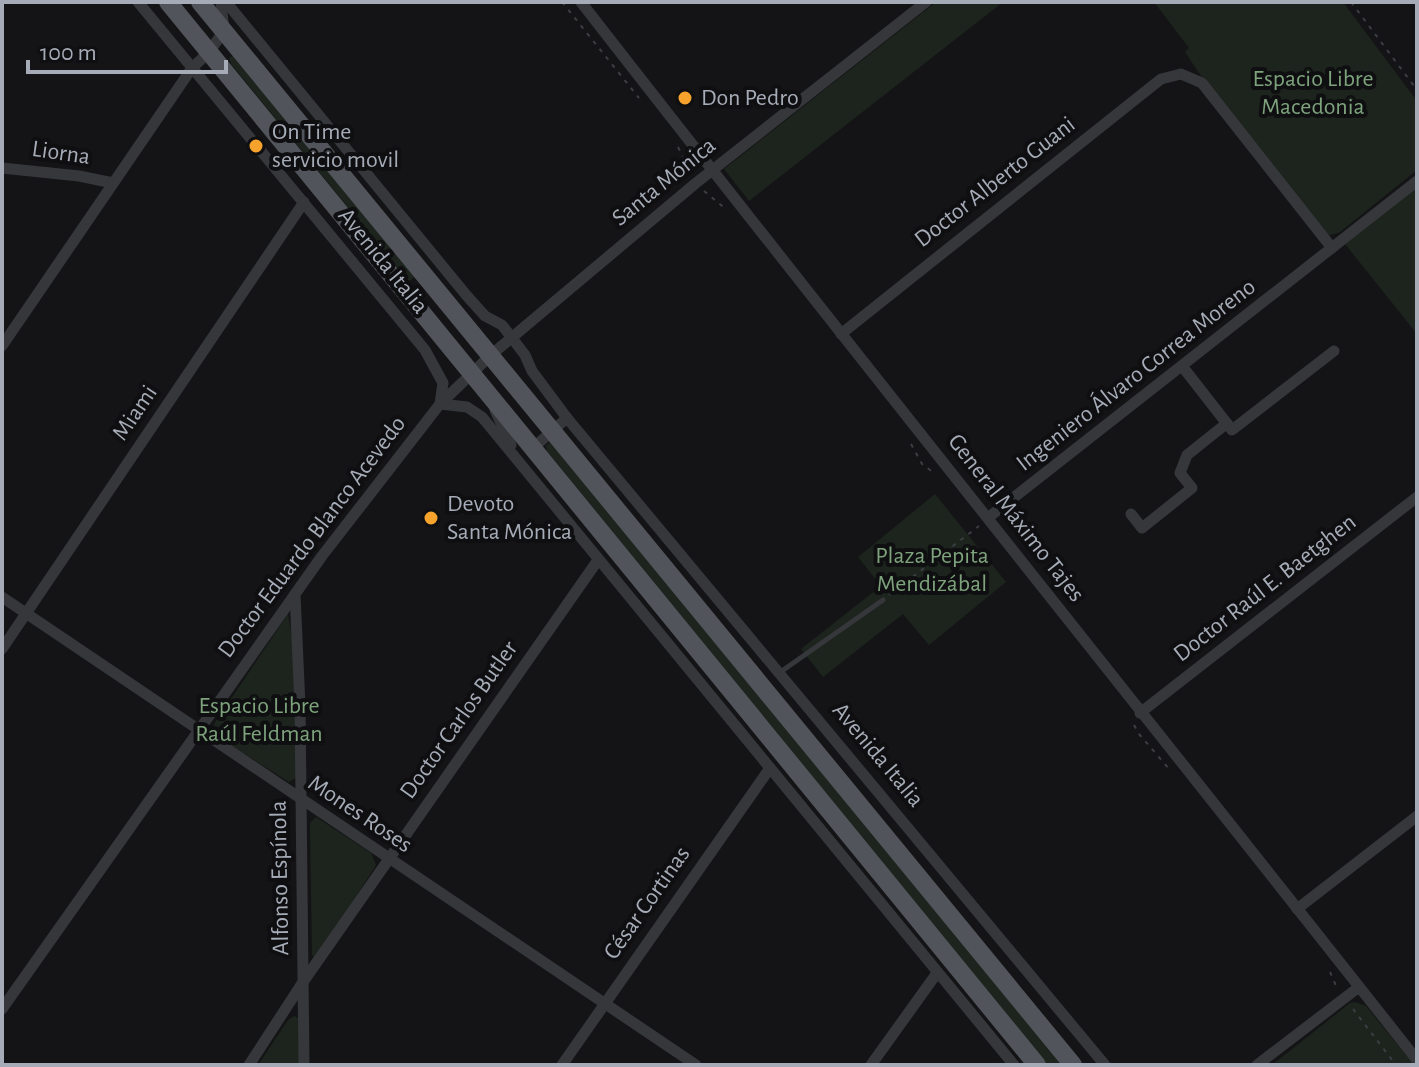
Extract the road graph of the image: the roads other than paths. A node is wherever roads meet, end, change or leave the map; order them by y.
1 (138, 2) edge
2 (168, 2) edge
3 (200, 2) edge
4 (223, 2) edge
5 (581, 2) edge
6 (926, 2) edge
7 (224, 31) junction
8 (209, 52) junction
9 (192, 68) junction
10 (2, 168) edge
11 (712, 171) junction
12 (1417, 181) edge
13 (113, 183) junction
14 (304, 202) junction
15 (1332, 248) junction
16 (428, 277) junction
17 (409, 294) junction
18 (841, 334) junction
19 (512, 337) junction
20 (2, 346) edge
21 (1334, 351) dead end
22 (491, 355) junction
23 (1182, 366) junction
24 (471, 372) junction
25 (487, 391) junction
26 (440, 404) junction
27 (560, 424) junction
28 (1226, 424) junction
29 (533, 448) junction
30 (519, 463) junction
31 (560, 480) junction
32 (607, 481) junction
33 (543, 493) junction
34 (1417, 497) edge
35 (1131, 514) dead end
36 (989, 517) junction
37 (598, 560) junction
38 (295, 594) junction
39 (2, 597) edge
40 (883, 600) road end
41 (27, 613) junction
42 (2, 649) edge
43 (779, 673) junction
44 (762, 685) junction
45 (1140, 713) junction
46 (197, 730) junction
47 (770, 768) junction
48 (301, 800) junction
49 (1417, 816) edge
50 (388, 859) junction
51 (1297, 909) junction
52 (937, 973) junction
53 (303, 982) junction
54 (1359, 987) junction
55 (604, 1003) junction
56 (2, 1009) edge
57 (1417, 1060) edge
58 (249, 1065) edge
59 (304, 1065) edge
60 (562, 1065) edge
61 (696, 1065) edge
62 (871, 1065) edge
63 (1014, 1065) edge
64 (1037, 1065) edge
65 (1073, 1065) edge
66 (1105, 1065) edge
67 (1257, 1065) edge

1 - 9 street, Avenida Italia
2 - 8 main road, Avenida Italia
3 - 7 main road, Avenida Italia
4 - 7 street
4 - 19 street, Avenida Italia
5 - 11 street, General Máximo Tajes
6 - 11 street, Santa Mónica
7 - 8 street
7 - 16 main road, Avenida Italia
8 - 9 street
8 - 17 main road, Avenida Italia
9 - 13 street
9 - 14 street, Avenida Italia
10 - 13 street, Liorna
11 - 18 street, General Máximo Tajes
11 - 19 street, Santa Mónica
12 - 15 street, Ingeniero Álvaro Correa Moreno
13 - 20 street
14 - 26 street, Avenida Italia
14 - 41 street, Miami
15 - 18 street, Doctor Alberto Guani
15 - 23 street, Ingeniero Álvaro Correa Moreno
16 - 17 street, Avenida Italia
16 - 22 main road, Avenida Italia
17 - 22 main road
17 - 24 main road, Avenida Italia
18 - 36 street, General Máximo Tajes
19 - 22 street, Santa Mónica
19 - 27 street, Avenida Italia
21 - 28 street
22 - 24 street, Santa Mónica
22 - 27 main road, Avenida Italia
23 - 28 street
23 - 36 street, Ingeniero Álvaro Correa Moreno
24 - 25 main road, Avenida Italia
24 - 26 street, Doctor Eduardo Blanco Acevedo
24 - 27 main road
25 - 29 main road, Avenida Italia
25 - 30 street, Avenida Italia
26 - 30 street, Avenida Italia
26 - 38 street, Doctor Eduardo Blanco Acevedo
27 - 29 street
27 - 32 main road, Avenida Italia
28 - 35 street
29 - 31 main road, Avenida Italia
30 - 33 street, Avenida Italia
31 - 33 street
31 - 64 main road, Avenida Italia
32 - 43 street, Avenida Italia
32 - 44 main road, Avenida Italia
33 - 37 street, Avenida Italia
34 - 45 street, Doctor Raúl E. Baetghen
36 - 45 street, General Máximo Tajes
37 - 47 street, Avenida Italia
37 - 50 street, Doctor Carlos Butler
38 - 46 street, Doctor Eduardo Blanco Acevedo
38 - 48 street, Alfonso Espínola
39 - 41 street, Mones Roses
40 - 43 lane
41 - 42 street, Miami
41 - 46 street, Mones Roses
43 - 44 street
43 - 66 street, Avenida Italia
44 - 65 main road, Avenida Italia
45 - 51 street, General Máximo Tajes
46 - 48 street, Mones Roses
46 - 56 street, Doctor Eduardo Blanco Acevedo
47 - 52 street, Avenida Italia
47 - 55 street, César Cortinas
48 - 50 street, Mones Roses
48 - 53 street, Alfonso Espínola
49 - 51 street
50 - 53 street, Doctor Carlos Butler
50 - 55 street, Mones Roses
51 - 54 street, General Máximo Tajes
52 - 62 street
52 - 63 street, Avenida Italia
53 - 58 street, Doctor Carlos Butler
53 - 59 street, Alfonso Espínola
54 - 57 street, General Máximo Tajes
54 - 67 street
55 - 60 street, César Cortinas
55 - 61 street, Mones Roses

